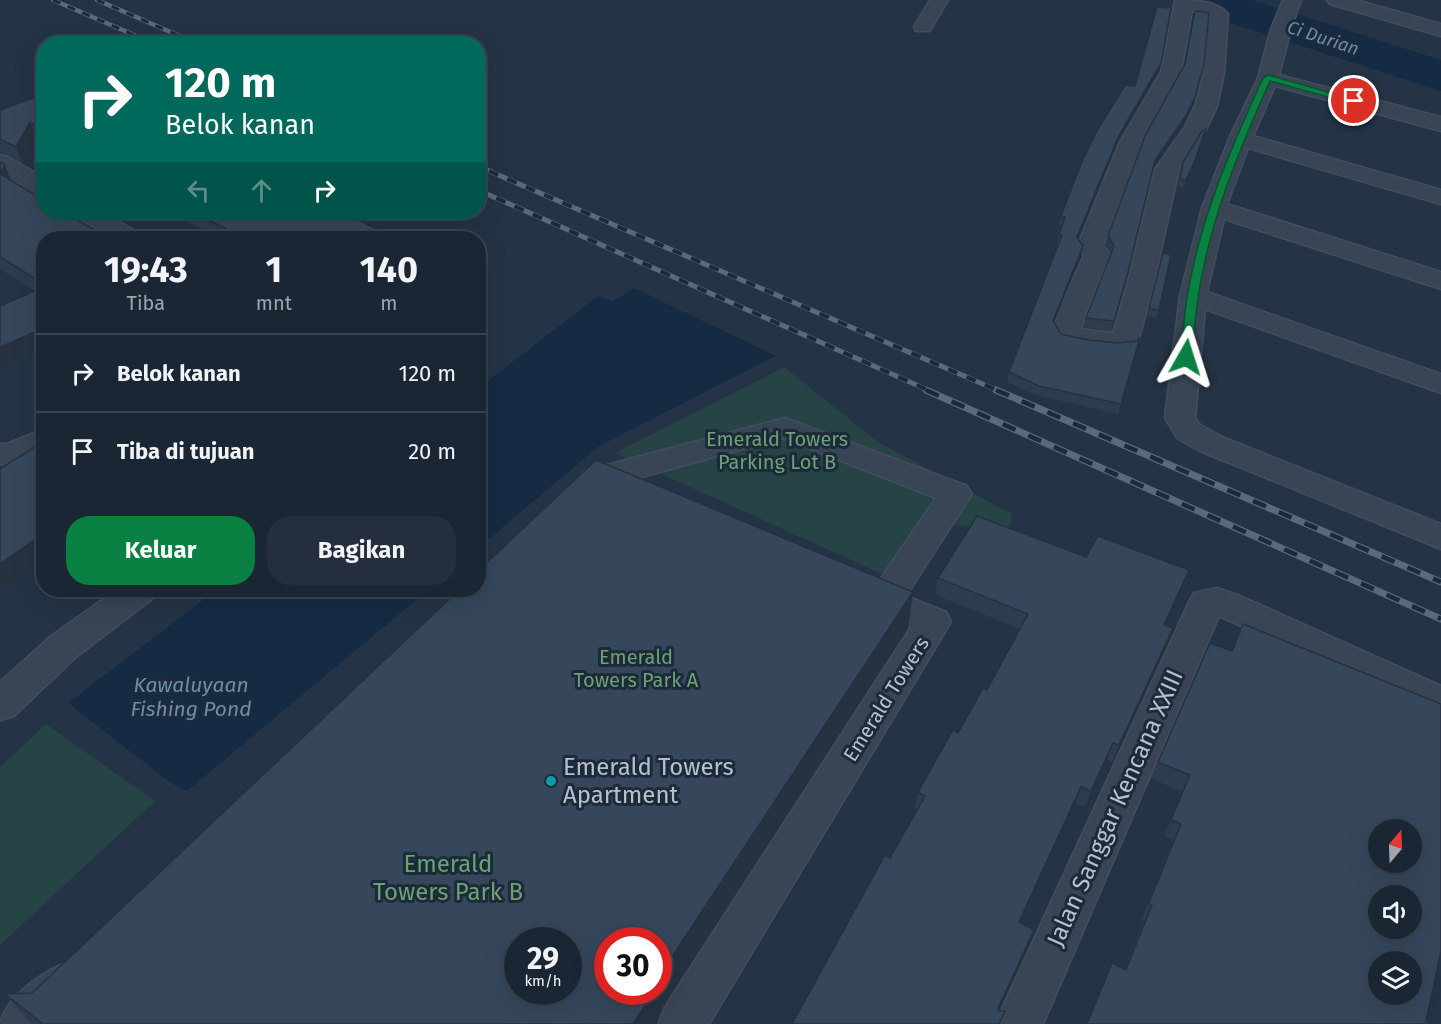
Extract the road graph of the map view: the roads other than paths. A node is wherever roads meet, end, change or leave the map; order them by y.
1 (939, 0) edge
2 (1185, 0) edge
3 (1292, 0) edge
4 (1336, 0) edge
5 (923, 27) dead end
6 (1441, 30) edge
7 (1268, 78) junction
8 (1441, 124) edge
9 (1240, 139) junction
10 (0, 162) edge
11 (36, 183) edge
12 (1441, 197) edge
13 (1214, 208) junction
14 (96, 219) edge
15 (118, 231) edge
16 (1441, 281) edge
17 (1193, 296) junction
18 (1441, 384) edge
19 (36, 443) edge
20 (0, 454) edge
21 (649, 502) edge
22 (1441, 537) edge
23 (842, 584) edge
24 (131, 597) edge
25 (884, 602) junction
26 (1441, 703) edge
27 (0, 705) edge
28 (82, 968) edge
29 (23, 1024) edge
30 (682, 1024) edge
31 (1019, 1024) edge

1 - 5 street
2 - 2 street
3 - 7 street
4 - 6 street
7 - 8 street
7 - 9 street
9 - 12 street
9 - 13 street
10 - 11 street
13 - 16 street
13 - 17 street
14 - 15 street
17 - 18 street
17 - 22 street
19 - 20 street
21 - 25 street
23 - 25 street, Emerald Towers
24 - 27 street
25 - 30 street, Emerald Towers
26 - 31 street, Jalan Sanggar Kencana XXIII
28 - 29 street

